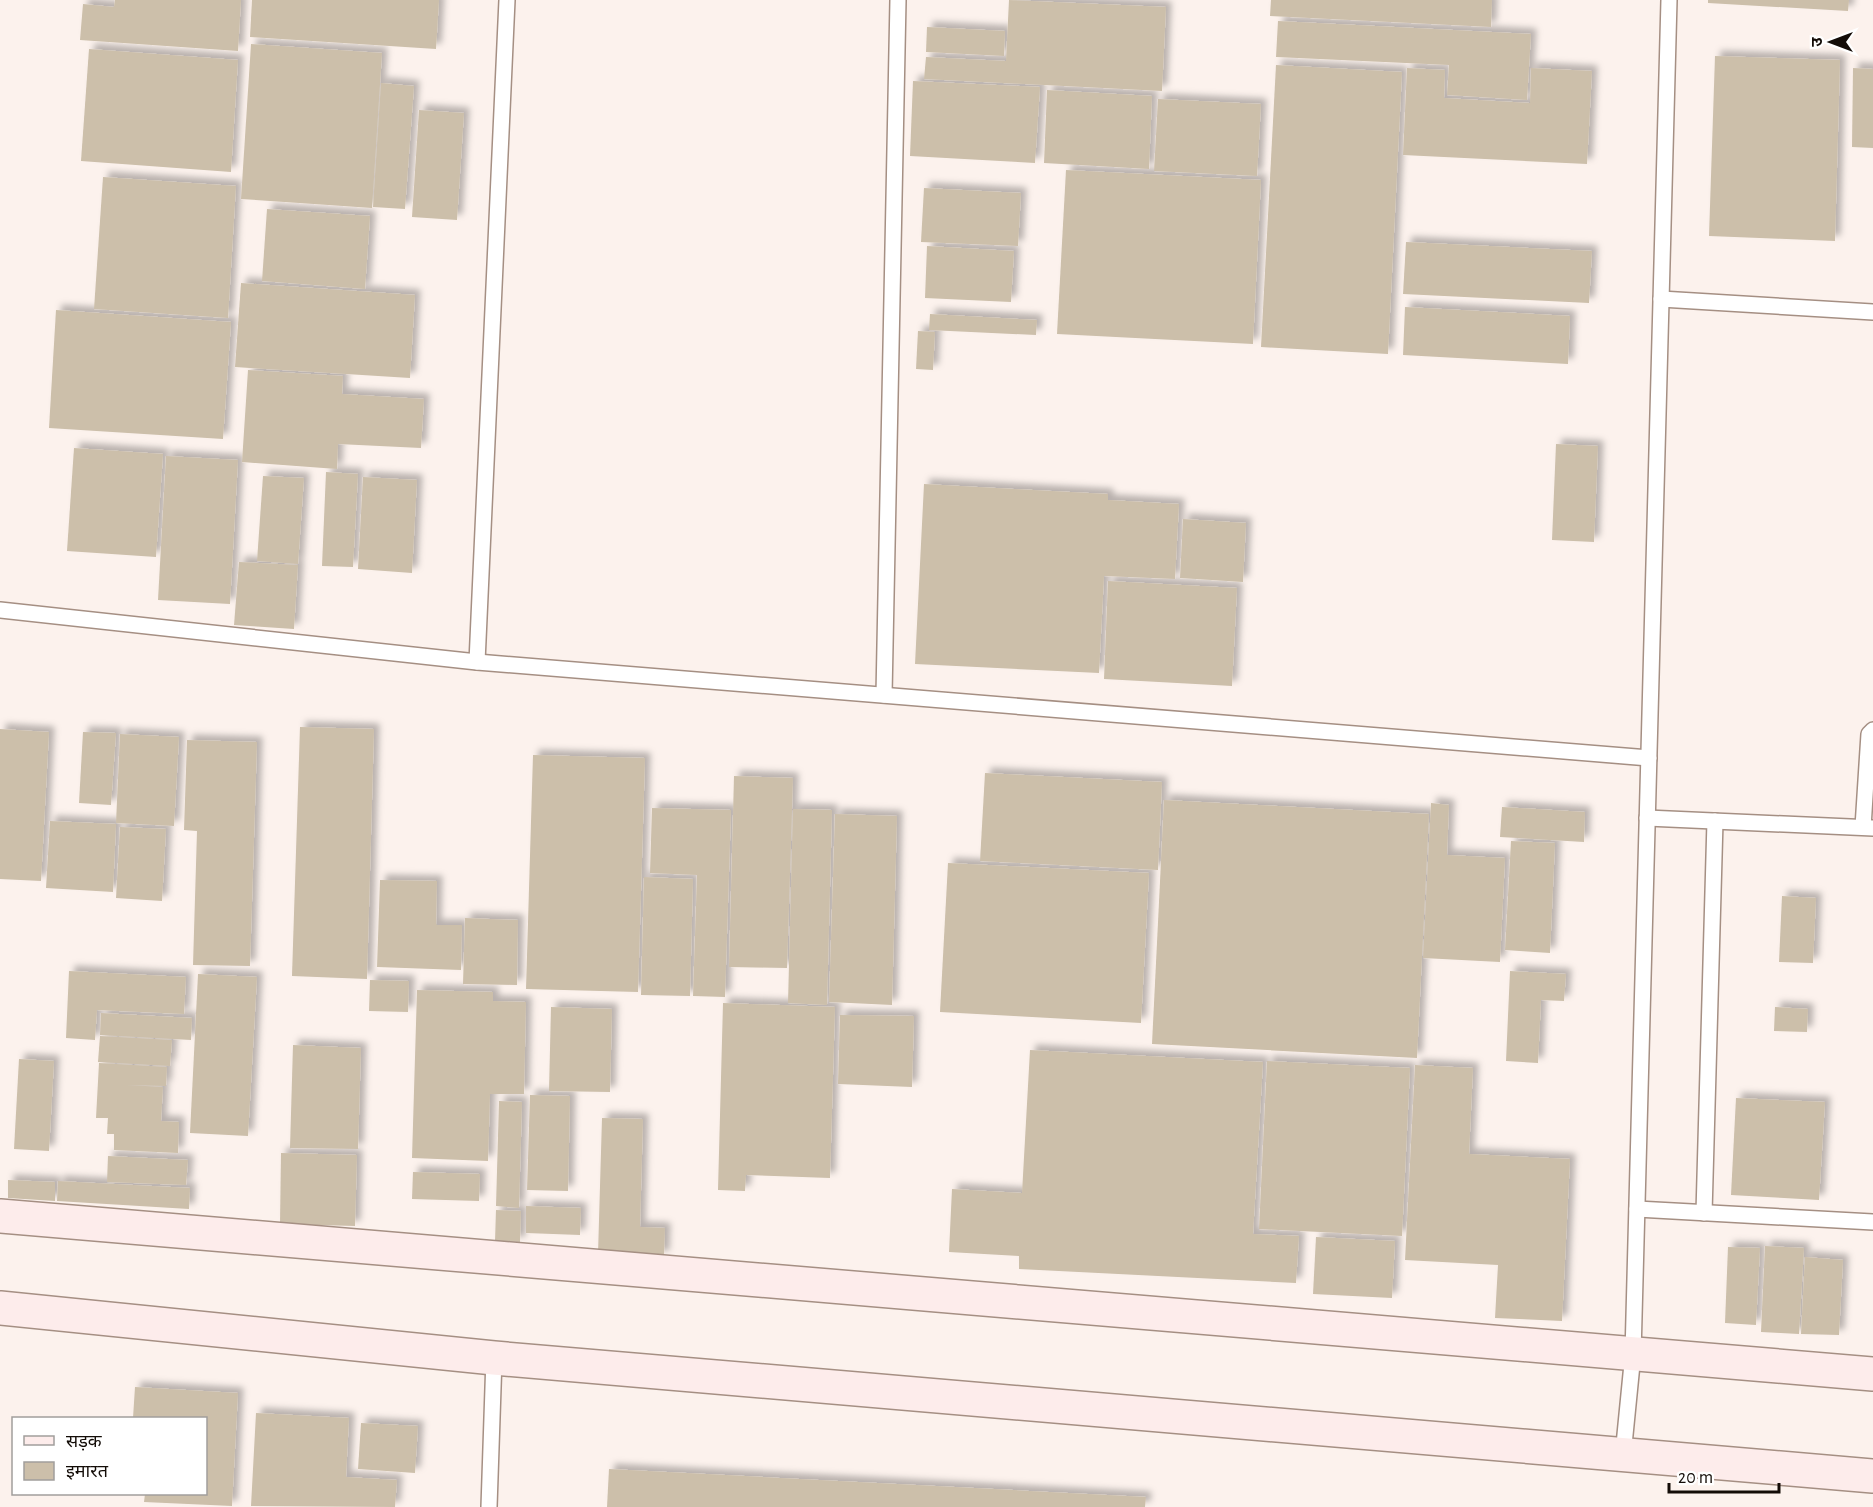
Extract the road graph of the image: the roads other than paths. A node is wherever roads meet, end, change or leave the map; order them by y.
1 (507, 0) edge
2 (898, 0) edge
3 (1669, 0) edge
4 (1661, 299) junction
5 (1873, 312) edge
6 (0, 610) edge
7 (477, 662) junction
8 (884, 695) junction
9 (1873, 730) edge
10 (1649, 758) junction
11 (1647, 818) junction
12 (1715, 821) junction
13 (1868, 827) edge
14 (1637, 1209) junction
15 (1704, 1213) junction
16 (0, 1216) edge
17 (1873, 1222) edge
18 (0, 1308) edge
19 (1633, 1354) junction
20 (494, 1358) junction
21 (1873, 1374) edge
22 (1623, 1455) junction
23 (1873, 1476) edge
24 (489, 1507) edge

1 - 7 lane
2 - 8 lane
3 - 4 lane
4 - 5 lane
4 - 10 lane
6 - 7 lane
7 - 8 lane
8 - 10 lane
9 - 13 lane
10 - 11 lane
11 - 12 lane
11 - 14 lane
12 - 13 lane
12 - 15 lane
14 - 15 lane
14 - 19 lane
15 - 17 lane
16 - 19 street
18 - 20 street
19 - 21 street
19 - 22 lane
20 - 22 street
20 - 24 lane
22 - 23 street

